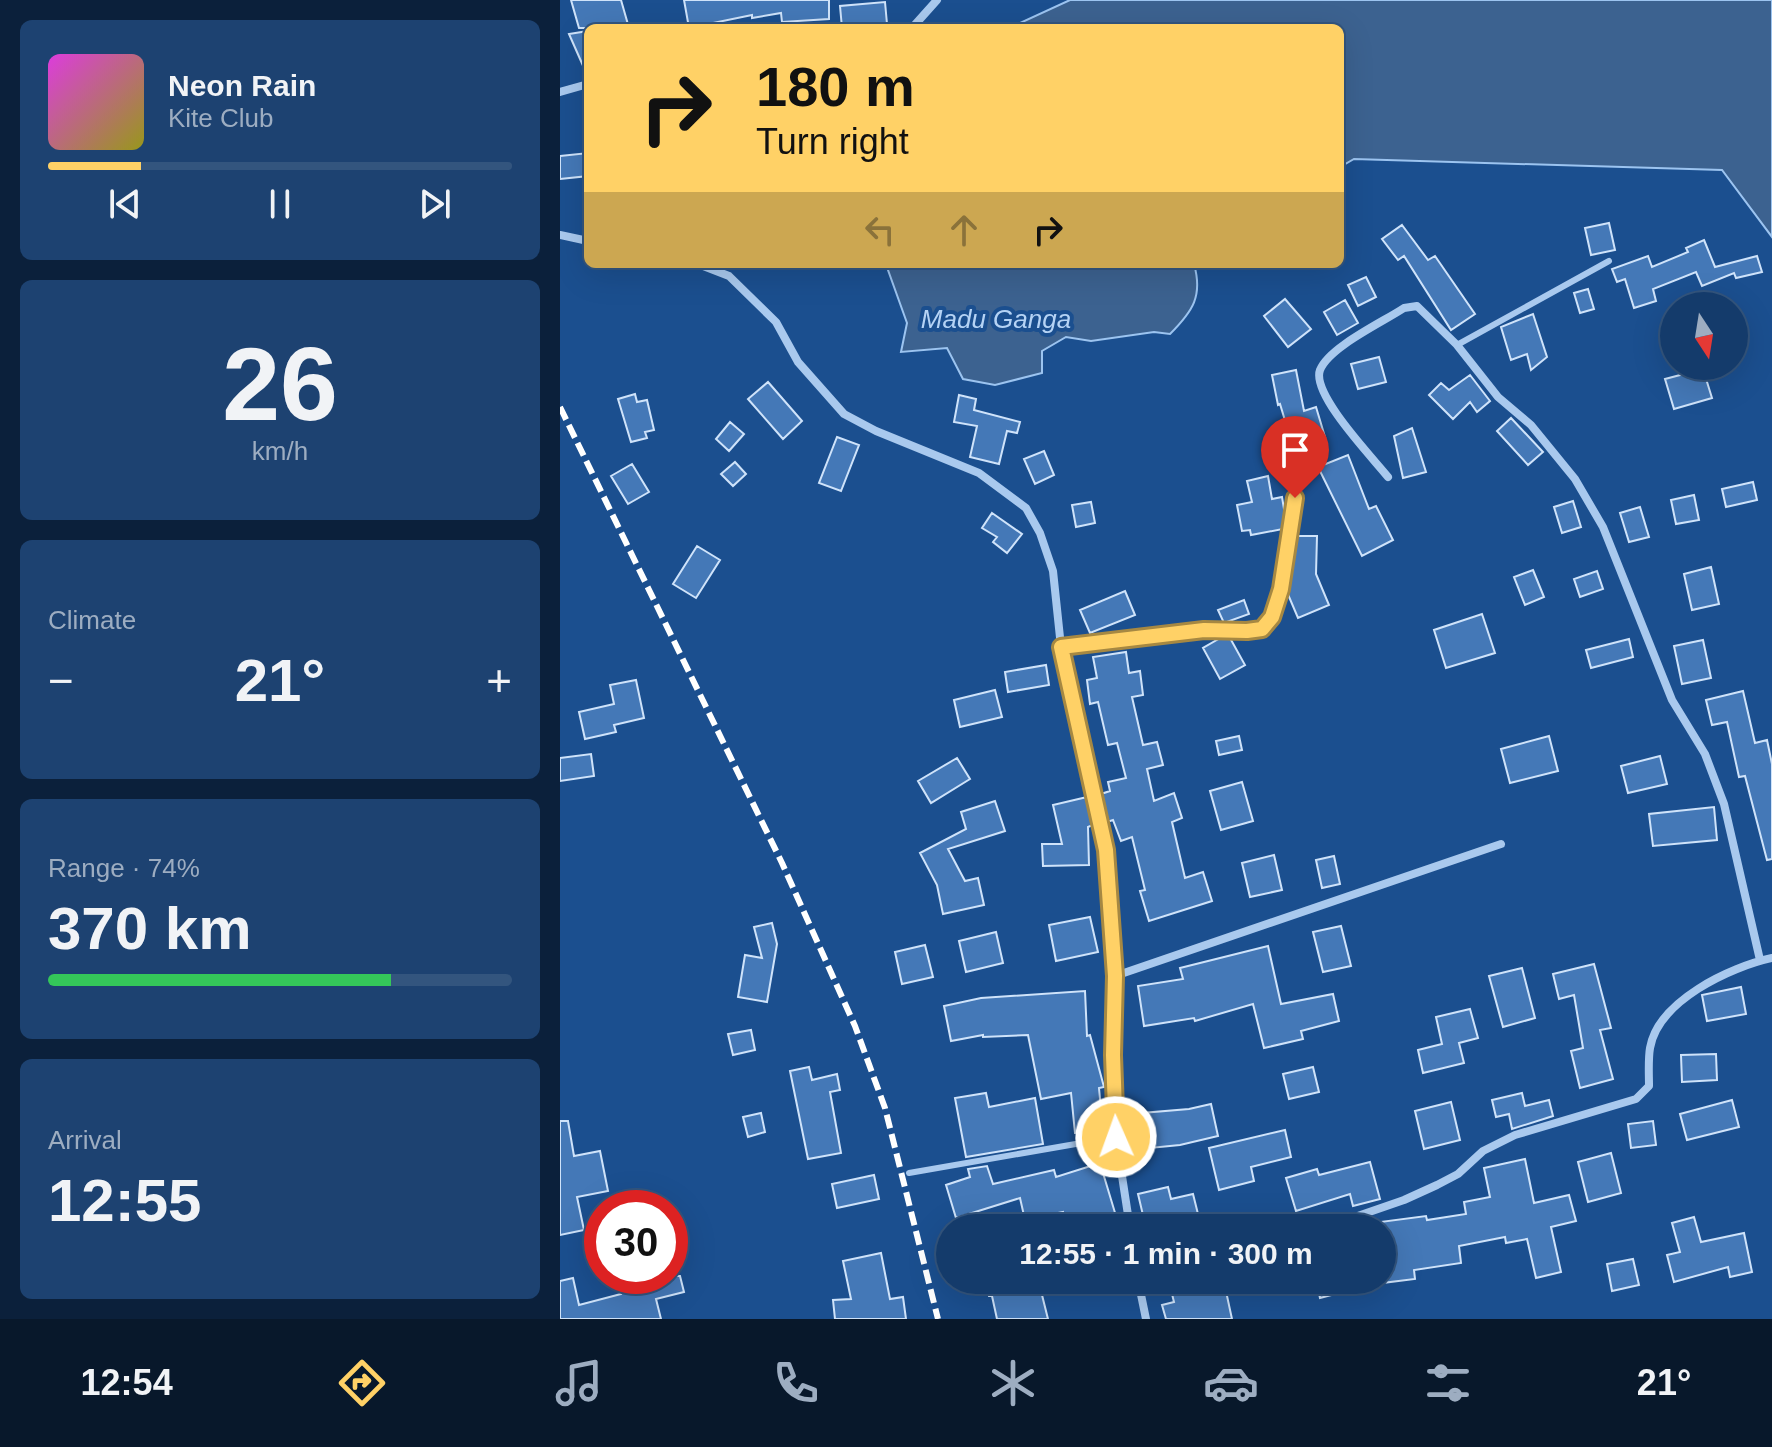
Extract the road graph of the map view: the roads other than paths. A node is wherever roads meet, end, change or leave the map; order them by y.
1 (937, 0) edge
2 (916, 24) edge
3 (584, 85) edge
4 (560, 92) edge
5 (560, 235) edge
6 (584, 240) edge
7 (1609, 261) dead end
8 (708, 268) edge
9 (1457, 345) junction
10 (1388, 477) dead end
11 (1295, 498) dead end
12 (1061, 647) junction
13 (1501, 844) dead end
14 (1772, 958) edge
15 (1760, 960) junction
16 (1115, 976) junction
17 (1116, 1137) junction
18 (909, 1173) dead end
19 (1128, 1214) edge
20 (1364, 1214) edge
21 (1141, 1294) edge
22 (1146, 1319) edge

1 - 2 street
3 - 4 street
5 - 6 street
7 - 9 lane
8 - 12 street
9 - 10 street
9 - 15 street
11 - 12 street
12 - 16 street
13 - 16 street
14 - 15 street
15 - 20 street
16 - 17 street
17 - 18 lane
17 - 19 street
21 - 22 street

